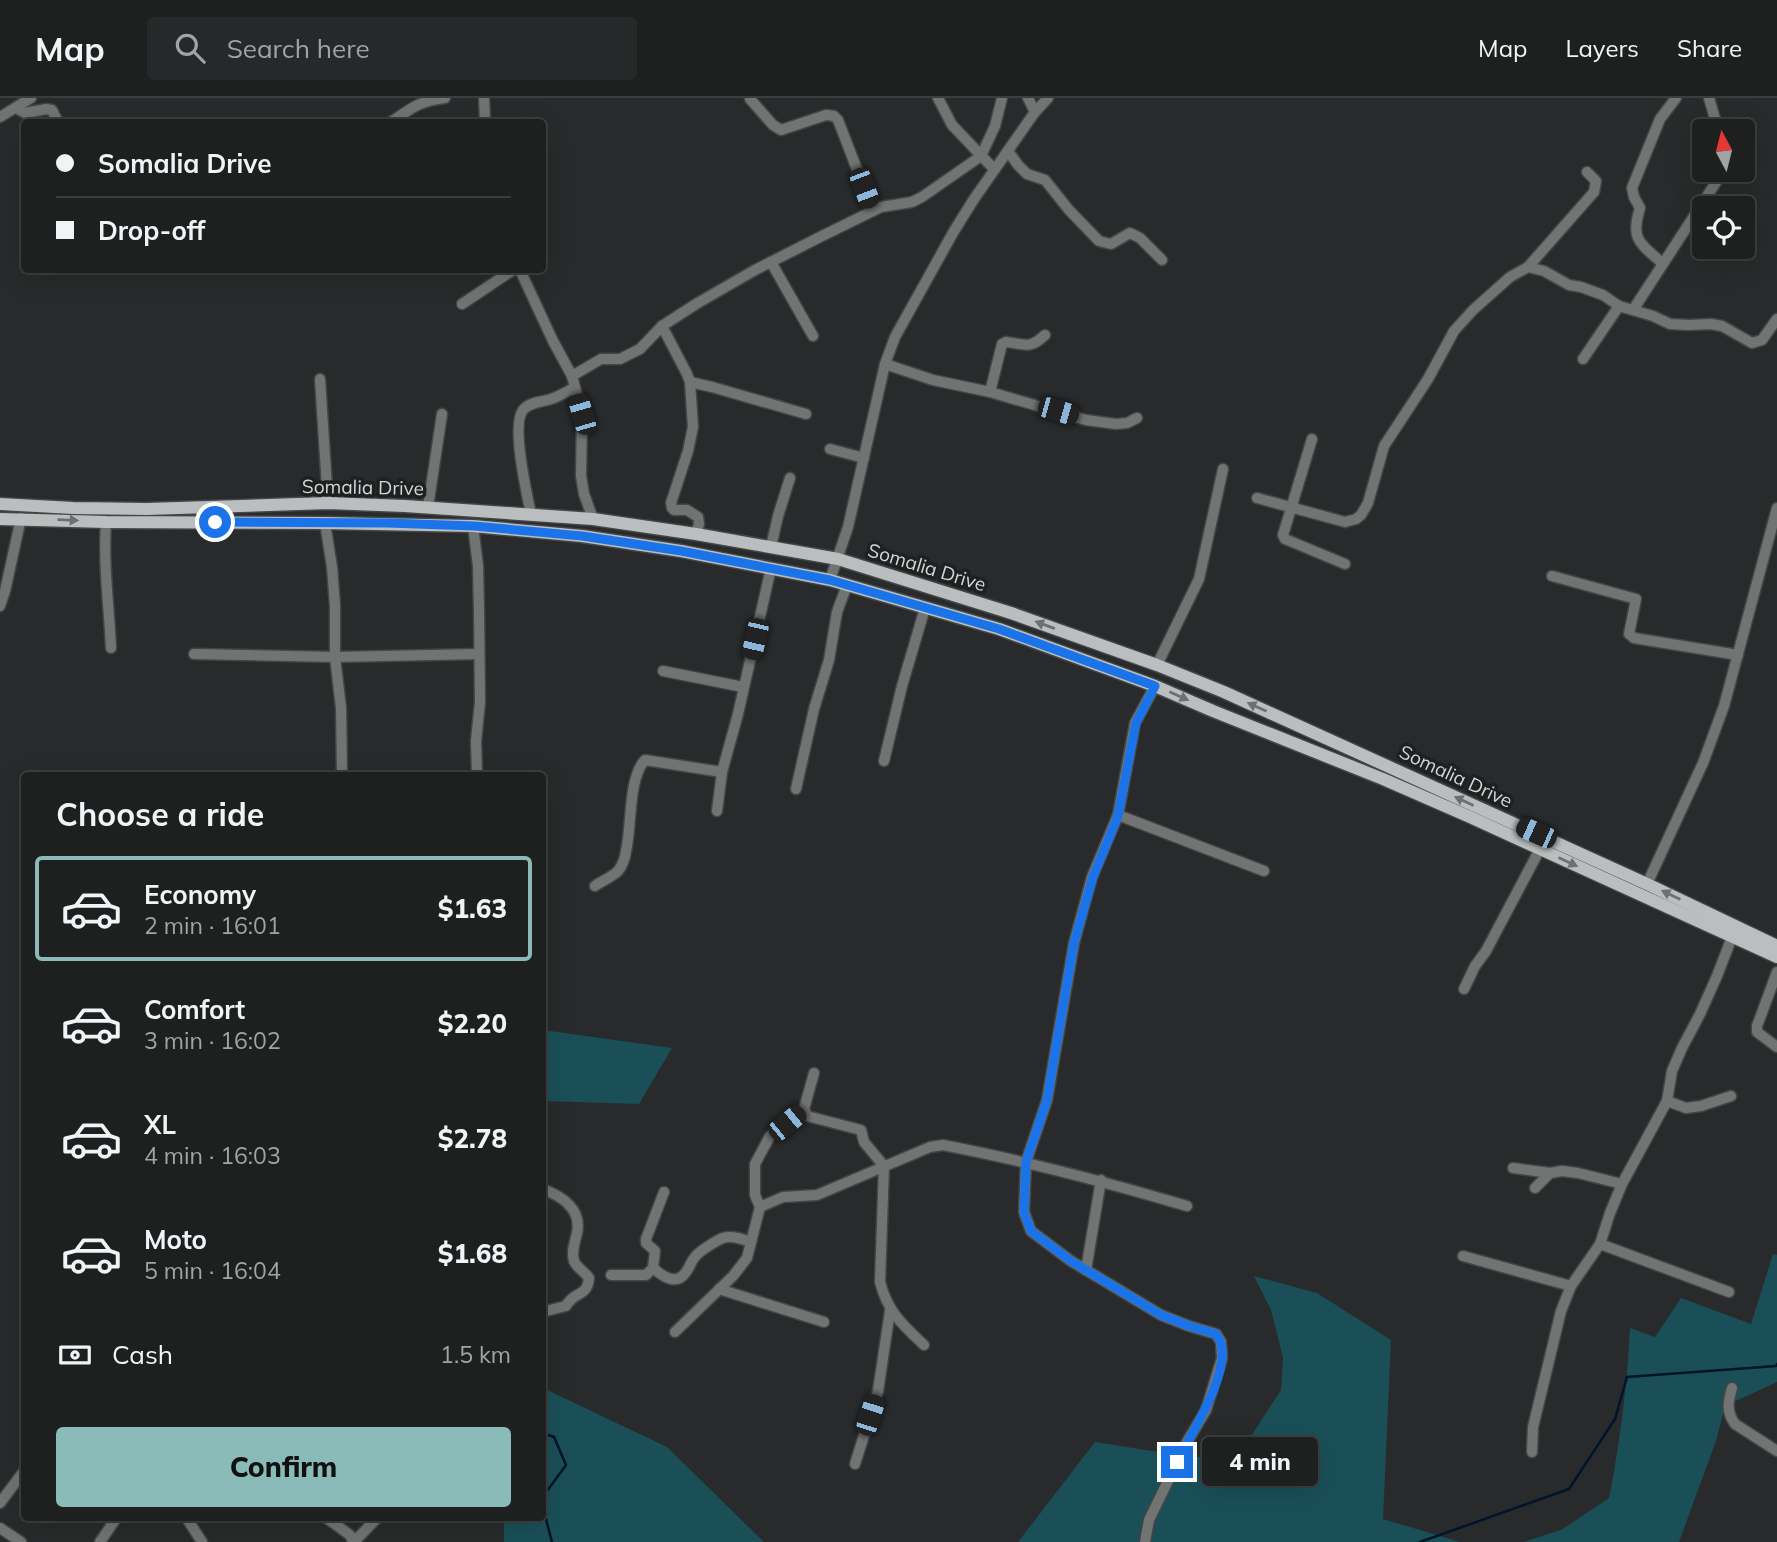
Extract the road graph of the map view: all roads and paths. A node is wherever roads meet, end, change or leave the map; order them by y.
1 (31, 98) edge
2 (445, 98) edge
3 (484, 98) edge
4 (938, 98) edge
5 (1002, 98) edge
6 (1028, 98) edge
7 (1048, 98) edge
8 (1676, 98) edge
9 (1709, 98) edge
10 (750, 99) edge
11 (16, 108) junction
12 (1035, 112) junction
13 (0, 117) edge
14 (56, 119) edge
15 (395, 119) edge
16 (485, 119) edge
17 (1715, 119) edge
18 (1008, 151) junction
19 (981, 156) junction
20 (994, 169) junction
21 (1587, 172) dead end
22 (1716, 182) edge
23 (873, 211) junction
24 (1162, 260) dead end
25 (771, 262) junction
26 (1662, 263) junction
27 (1528, 267) junction
28 (508, 273) edge
29 (521, 273) edge
30 (462, 304) dead end
31 (1619, 306) junction
32 (1633, 310) junction
33 (1777, 319) edge
34 (662, 327) junction
35 (813, 335) dead end
36 (1045, 335) dead end
37 (1583, 359) dead end
38 (885, 365) junction
39 (320, 379) dead end
40 (573, 382) junction
41 (690, 382) junction
42 (990, 392) junction
43 (442, 414) dead end
44 (806, 414) dead end
45 (1137, 418) dead end
46 (1312, 439) dead end
47 (830, 449) dead end
48 (864, 458) junction
49 (1223, 469) dead end
50 (790, 478) dead end
51 (1258, 498) dead end
52 (328, 503) junction
53 (0, 504) edge
54 (428, 507) junction
55 (1291, 507) junction
56 (1777, 508) edge
57 (531, 514) junction
58 (22, 518) junction
59 (0, 519) edge
60 (593, 519) junction
61 (106, 522) junction
62 (325, 523) junction
63 (474, 526) junction
64 (696, 534) junction
65 (771, 547) junction
66 (838, 559) junction
67 (1345, 564) dead end
68 (771, 568) junction
69 (1552, 576) dead end
70 (830, 580) junction
71 (847, 585) junction
72 (0, 606) edge
73 (925, 608) junction
74 (111, 648) dead end
75 (194, 653) dead end
76 (479, 653) junction
77 (1738, 655) junction
78 (335, 657) junction
79 (1157, 665) junction
80 (663, 671) dead end
81 (1155, 686) junction
82 (743, 687) junction
83 (884, 761) dead end
84 (342, 772) edge
85 (477, 772) edge
86 (722, 772) junction
87 (796, 789) dead end
88 (717, 811) dead end
89 (1118, 816) junction
90 (1540, 849) junction
91 (1264, 871) dead end
92 (1647, 884) junction
93 (595, 886) dead end
94 (1732, 937) junction
95 (1777, 946) edge
96 (1777, 957) edge
97 (1777, 972) edge
98 (1464, 989) dead end
99 (1777, 1047) edge
100 (814, 1073) dead end
101 (1731, 1096) dead end
102 (1667, 1101) junction
103 (804, 1109) junction
104 (1026, 1162) junction
105 (884, 1166) junction
106 (1513, 1168) dead end
107 (1550, 1173) junction
108 (1101, 1180) junction
109 (1622, 1184) junction
110 (1535, 1188) dead end
111 (546, 1191) edge
112 (664, 1192) dead end
113 (1187, 1206) dead end
114 (760, 1207) junction
115 (751, 1242) junction
116 (1601, 1244) junction
117 (1463, 1256) dead end
118 (653, 1268) junction
119 (1086, 1270) junction
120 (611, 1275) dead end
121 (1571, 1286) junction
122 (719, 1289) junction
123 (1729, 1292) dead end
124 (546, 1311) edge
125 (890, 1311) junction
126 (824, 1322) dead end
127 (675, 1332) dead end
128 (924, 1346) dead end
129 (1732, 1388) dead end
130 (1777, 1451) edge
131 (1532, 1452) dead end
132 (855, 1464) dead end
133 (21, 1475) edge
134 (0, 1503) edge
135 (114, 1521) edge
136 (189, 1521) edge
137 (332, 1521) edge
138 (374, 1521) edge
139 (0, 1528) edge
140 (21, 1542) edge
141 (100, 1542) edge
142 (202, 1542) edge
143 (354, 1542) edge
144 (1145, 1542) edge

1 - 11 street
2 - 15 street
3 - 16 street
4 - 19 street
5 - 19 street
6 - 12 street
7 - 12 street
8 - 26 street
9 - 17 street
10 - 23 street
11 - 13 street
11 - 14 street
12 - 18 street
18 - 20 street
18 - 24 street
19 - 20 street
19 - 23 street
20 - 38 street
21 - 27 street
22 - 26 street
23 - 25 street
25 - 34 street
25 - 35 street
26 - 32 street
27 - 31 street
27 - 55 street
28 - 30 street
29 - 40 street
31 - 32 street
31 - 37 street
32 - 33 street
34 - 40 street
34 - 41 street
36 - 42 street
38 - 42 street
38 - 48 street
39 - 52 street
40 - 57 street
40 - 60 street
41 - 44 street
41 - 64 street
42 - 45 street
43 - 54 street
46 - 55 street
47 - 48 street
48 - 66 street
49 - 79 street
50 - 65 street
51 - 55 street
52 - 53 main road, Somalia Drive
52 - 54 main road, Somalia Drive
54 - 57 main road, Somalia Drive
55 - 67 street
56 - 77 street
57 - 60 main road, Somalia Drive
58 - 59 main road, Somalia Drive
58 -> 61 main road, Somalia Drive
58 - 72 street
60 - 64 main road, Somalia Drive
61 - 62 main road, Somalia Drive
61 - 74 street
62 - 63 main road, Somalia Drive
62 - 78 street
63 - 68 main road, Somalia Drive
63 - 76 street
64 - 65 main road, Somalia Drive
65 - 66 main road, Somalia Drive
66 - 70 street
79 -> 66 main road, Somalia Drive
68 - 70 main road, Somalia Drive
68 - 82 street
69 - 77 street
70 - 71 main road, Somalia Drive
71 - 73 main road, Somalia Drive
71 - 87 street
73 - 81 main road, Somalia Drive
73 - 83 street
75 - 78 street
76 - 78 street
76 - 85 street
77 - 92 street
78 - 84 street
92 -> 79 main road, Somalia Drive
80 - 82 street
81 - 89 street
81 -> 90 main road, Somalia Drive
82 - 86 street
86 - 88 street
86 - 93 street
89 - 91 street
89 - 104 street
90 -> 94 main road, Somalia Drive
90 - 98 street
95 -> 92 main road, Somalia Drive
94 - 96 main road, Somalia Drive
94 - 102 street
97 - 99 street
100 - 103 street
101 - 102 street
102 - 109 street
103 - 105 street
103 - 114 street
104 - 105 street
104 - 108 street
104 - 119 street
105 - 114 street
105 - 125 street
106 - 107 street
107 - 109 street
107 - 110 street
108 - 113 street
108 - 119 street
109 - 116 street
111 - 124 street
112 - 118 street
114 - 115 street
115 - 118 street
115 - 122 street
116 - 121 street
116 - 123 street
117 - 121 street
118 - 120 street
119 - 144 street
121 - 131 street
122 - 126 street
122 - 127 street
125 - 128 street
125 - 132 street
129 - 130 street
133 - 134 street
135 - 141 street
136 - 142 street
137 - 143 street
138 - 143 street
139 - 140 street

